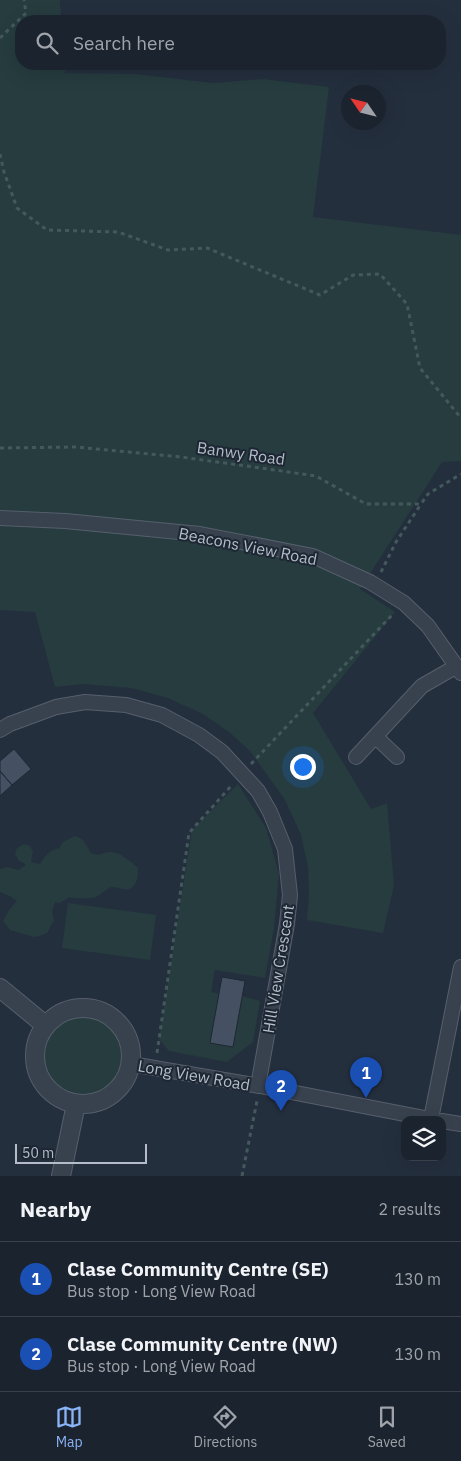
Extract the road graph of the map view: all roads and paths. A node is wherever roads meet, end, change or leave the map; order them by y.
1 (24, 0) edge
2 (24, 15) edge
3 (15, 24) edge
4 (0, 38) edge
5 (0, 154) edge
6 (461, 418) edge
7 (0, 448) edge
8 (461, 474) edge
9 (421, 504) junction
10 (0, 518) edge
11 (374, 584) junction
12 (404, 602) junction
13 (459, 669) edge
14 (0, 730) edge
15 (376, 736) junction
16 (356, 757) dead end
17 (396, 757) dead end
18 (242, 772) junction
19 (461, 966) edge
20 (0, 988) edge
21 (45, 1025) junction
22 (131, 1064) junction
23 (155, 1068) junction
24 (259, 1086) junction
25 (76, 1104) junction
26 (415, 1116) edge
27 (437, 1116) edge
28 (446, 1122) edge
29 (461, 1124) edge
30 (61, 1176) edge
31 (242, 1176) edge

1 - 2 path
3 - 4 path
5 - 6 path
7 - 9 path, Banwy Road
8 - 9 path
9 - 11 path
10 - 11 street, Beacons View Road
11 - 12 street, Beacons View Road
12 - 13 street, Beacons View Road
12 - 18 path
13 - 15 street, Beacons View Road
14 - 18 street, Hill View Crescent
15 - 16 street, Beacons View Road
15 - 17 street
18 - 23 path
18 - 24 street, Hill View Crescent
19 - 27 street
20 - 21 street
21 - 22 street
21 - 25 street
22 - 23 street, Long View Road
22 - 25 street
23 - 24 street, Long View Road
24 - 26 street, Long View Road
24 - 31 path
25 - 30 street
28 - 29 street, Long View Road

